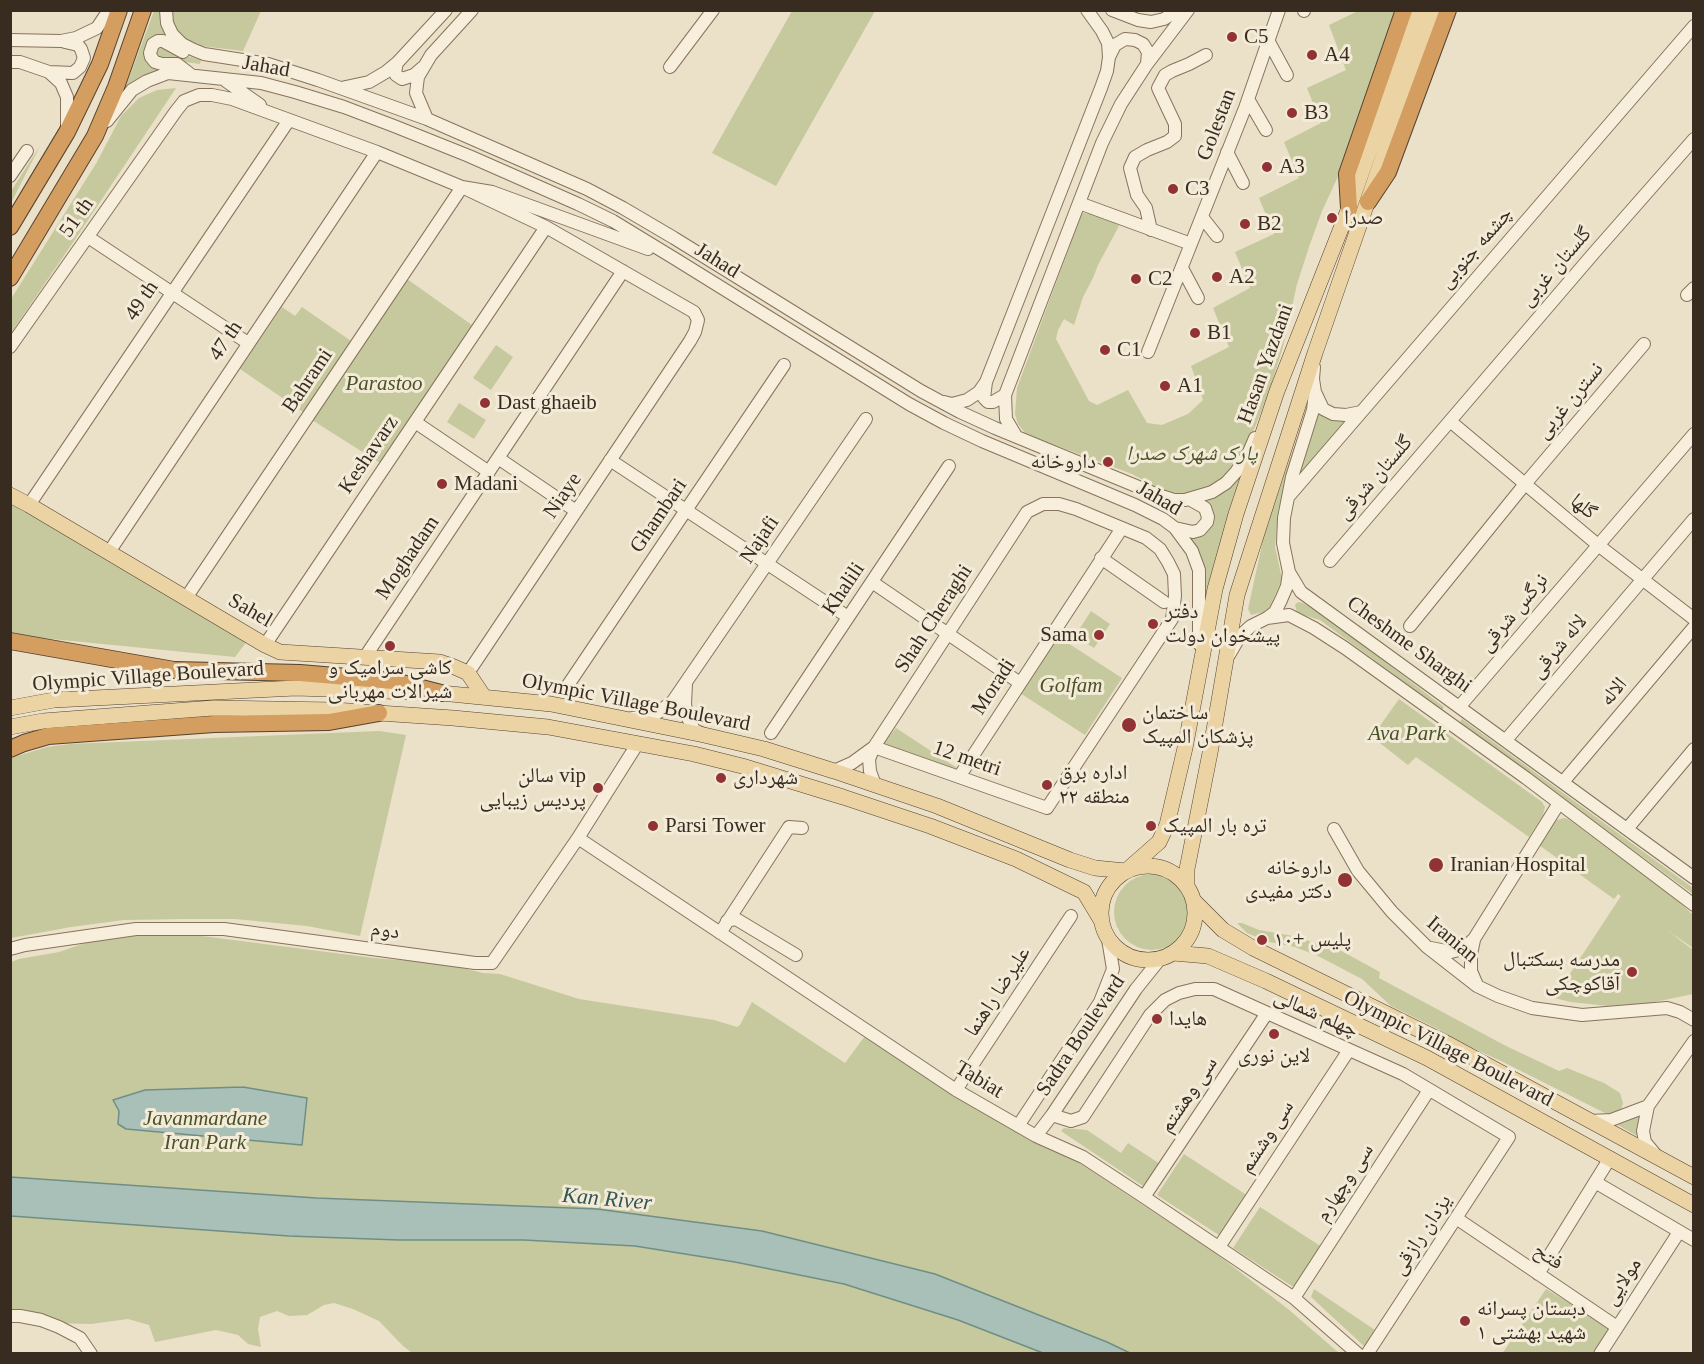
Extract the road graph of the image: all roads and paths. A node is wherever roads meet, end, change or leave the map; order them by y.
1 (109, 10) edge
2 (119, 10) edge
3 (143, 10) edge
4 (166, 10) edge
5 (446, 10) edge
6 (472, 10) edge
7 (713, 10) edge
8 (1087, 10) edge
9 (1112, 10) edge
10 (1178, 10) edge
11 (1188, 10) edge
12 (1278, 10) edge
13 (1404, 10) edge
14 (1419, 10) edge
15 (1434, 10) edge
16 (1448, 10) edge
17 (1694, 26) edge
18 (10, 40) edge
19 (1268, 40) junction
20 (61, 41) junction
21 (1416, 42) junction
22 (204, 54) junction
23 (1206, 55) dead end
24 (1109, 57) junction
25 (10, 62) edge
26 (397, 63) junction
27 (1147, 64) junction
28 (422, 68) junction
29 (670, 68) dead end
30 (49, 72) junction
31 (190, 74) junction
32 (1287, 75) dead end
33 (225, 80) junction
34 (339, 88) junction
35 (1248, 99) junction
36 (272, 114) junction
37 (426, 119) junction
38 (289, 120) junction
39 (1266, 130) dead end
40 (67, 132) junction
41 (95, 136) junction
42 (1694, 139) edge
43 (27, 151) dead end
44 (377, 152) junction
45 (1227, 152) junction
46 (10, 176) edge
47 (1243, 183) dead end
48 (462, 187) junction
49 (1368, 202) junction
50 (1078, 203) junction
51 (1349, 208) junction
52 (1202, 217) junction
53 (10, 227) edge
54 (546, 227) junction
55 (1151, 230) junction
56 (1217, 236) dead end
57 (87, 237) junction
58 (1191, 244) junction
59 (677, 260) junction
60 (1182, 268) junction
61 (623, 271) junction
62 (10, 278) edge
63 (172, 293) junction
64 (1198, 298) dead end
65 (248, 343) junction
66 (1644, 344) dead end
67 (10, 347) edge
68 (1149, 352) dead end
69 (1315, 353) junction
70 (784, 365) dead end
71 (986, 382) junction
72 (1277, 391) junction
73 (1315, 392) junction
74 (1005, 395) junction
75 (940, 401) junction
76 (1361, 412) junction
77 (866, 419) dead end
78 (1450, 421) junction
79 (415, 422) junction
80 (1694, 434) edge
81 (1017, 437) junction
82 (498, 458) junction
83 (610, 460) junction
84 (949, 466) dead end
85 (489, 472) junction
86 (1525, 484) junction
87 (10, 495) edge
88 (1288, 497) junction
89 (1189, 499) junction
90 (29, 504) junction
91 (686, 510) junction
92 (576, 511) junction
93 (1694, 519) edge
94 (1122, 528) junction
95 (1175, 528) junction
96 (1598, 545) junction
97 (109, 552) junction
98 (1101, 558) junction
99 (1330, 561) dead end
100 (767, 564) junction
101 (1289, 572) junction
102 (1641, 580) junction
103 (872, 582) junction
104 (1301, 592) junction
105 (186, 598) junction
106 (1164, 602) dead end
107 (1288, 615) junction
108 (848, 617) junction
109 (1267, 618) junction
110 (1694, 619) edge
111 (1410, 626) dead end
112 (1694, 627) edge
113 (947, 634) junction
114 (10, 641) edge
115 (265, 645) junction
116 (365, 657) junction
117 (1226, 659) junction
118 (1199, 670) junction
119 (468, 673) junction
120 (1020, 683) junction
121 (686, 684) junction
122 (566, 688) dead end
123 (441, 693) junction
124 (484, 697) junction
125 (1460, 706) junction
126 (10, 708) edge
127 (379, 713) junction
128 (625, 718) junction
129 (10, 727) edge
130 (771, 733) dead end
131 (704, 735) junction
132 (1506, 740) junction
133 (638, 743) junction
134 (874, 747) junction
135 (10, 749) edge
136 (1694, 749) edge
137 (834, 771) junction
138 (958, 777) junction
139 (1563, 782) junction
140 (875, 785) junction
141 (1559, 803) junction
142 (802, 828) dead end
143 (1627, 829) junction
144 (1334, 830) dead end
145 (578, 838) junction
146 (1126, 871) junction
147 (1694, 878) edge
148 (1187, 886) junction
149 (1194, 901) junction
150 (1694, 905) edge
151 (1071, 916) dead end
152 (727, 921) junction
153 (1102, 922) junction
154 (720, 933) junction
155 (1108, 939) junction
156 (1474, 939) junction
157 (1427, 946) junction
158 (10, 949) edge
159 (796, 955) dead end
160 (1167, 956) junction
161 (1477, 986) junction
162 (1267, 1013) junction
163 (1694, 1020) edge
164 (1694, 1041) edge
165 (1349, 1050) junction
166 (956, 1090) junction
167 (1429, 1090) junction
168 (1648, 1106) junction
169 (1052, 1115) junction
170 (1590, 1120) junction
171 (1018, 1126) junction
172 (1036, 1136) junction
173 (1509, 1137) joint
174 (1657, 1156) junction
175 (1610, 1158) junction
176 (1694, 1177) edge
177 (1595, 1182) junction
178 (1144, 1197) junction
179 (1694, 1205) edge
180 (1456, 1218) junction
181 (1679, 1232) junction
182 (1694, 1240) edge
183 (1219, 1247) junction
184 (1538, 1274) junction
185 (1294, 1298) junction
186 (10, 1316) edge
187 (1617, 1328) junction
188 (91, 1353) edge
189 (1358, 1353) edge
190 (1366, 1353) edge
191 (1600, 1353) edge

1 - 20 street
2 - 40 highway
3 - 41 highway
4 - 22 street, Jahad
5 - 26 street
6 - 28 street
7 - 29 street
8 - 24 street
9 - 10 street
11 - 27 street
12 - 19 street, Golestan
13 - 51 highway
14 - 21 main road
15 - 21 main road
16 - 49 highway
17 - 76 street, چشمه جنوبی
18 - 20 street
19 - 32 street
19 - 35 street, Golestan
20 - 30 street
21 - 49 main road, Hasan Yazdani
21 - 51 main road, Hasan Yazdani
22 - 31 street
22 - 34 street, Jahad
23 - 55 street
24 - 27 street
24 - 71 street
25 - 30 street
26 - 28 street
26 - 34 street
27 - 50 street
28 - 37 street
30 - 40 street
31 - 33 street, Jahad
31 - 41 street, Jahad
33 - 36 street
33 - 59 street, Jahad
34 - 37 street, Jahad
35 - 39 street
35 - 45 street, Golestan
36 - 38 street
36 - 57 street, 51 th
37 - 75 street, Jahad
38 - 44 street
38 - 63 street, 49 th
40 - 53 highway
41 - 62 highway
42 - 78 street, گلستان غربی
43 - 46 street
44 - 48 street
44 - 65 street, 47 th
45 - 47 street
45 - 52 street, Golestan
48 - 54 street
48 - 59 street
48 - 105 street, Bahrami
49 - 69 main road, Hasan Yazdani
50 - 55 street
50 - 74 street
51 - 72 main road, Hasan Yazdani
52 - 56 street
52 - 58 street, Golestan
54 - 61 street
54 - 79 street, Keshavarz
55 - 58 street
57 - 63 street
57 - 67 street, 51 th
58 - 60 street, Golestan
59 - 95 street, Jahad
60 - 64 street
60 - 68 street, Golestan
61 - 82 street, Moghadam
61 - 83 street, Niaye
63 - 65 street
63 - 90 street, 49 th
65 - 97 street, 47 th
66 - 86 street, نسترن غربی
69 - 73 street, Cheshme Sharghi
69 - 117 main road, Hasan Yazdani
70 - 91 street, Ghambari
71 - 74 street
71 - 75 street
72 - 89 street, Jahad
72 - 118 main road, Hasan Yazdani
73 - 76 street
73 - 88 street, Cheshme Sharghi
74 - 81 street
75 - 81 street, Jahad
76 - 88 street, چشمه جنوبی
77 - 100 street, Najafi
78 - 86 street, گلها
78 - 99 street, گلستان شرقی
79 - 85 street
79 - 115 street, Keshavarz
80 - 96 street, نرگس شرقی
81 - 89 street, Jahad
82 - 85 street, Moghadam
82 - 92 street
83 - 91 street
83 - 92 street, Niaye
84 - 103 street, Khalili
85 - 116 street, Moghadam
86 - 96 street, گلها
86 - 111 street, نسترن غربی
87 - 90 main road, Sahel
88 - 101 street, Cheshme Sharghi
89 - 95 street
90 - 97 main road, Sahel
91 - 100 street
91 - 122 street, Ghambari
92 - 119 street, Niaye
93 - 102 street, لاله شرقی
94 - 98 street, Moradi
94 - 113 street, Shah Cheraghi
94 - 138 street, 12 metri
95 - 118 street, Jahad
96 - 102 street, گلها
96 - 125 street, نرگس شرقی
97 - 105 main road, Sahel
98 - 106 street
98 - 120 street, Moradi
100 - 108 street
100 - 121 street, Najafi
101 - 104 street, Cheshme Sharghi
101 - 109 street
102 - 110 street, گلها
102 - 132 street, لاله شرقی
103 - 108 street, Khalili
103 - 113 street
104 - 107 street
104 - 125 street, Cheshme Sharghi
105 - 115 main road, Sahel
107 - 109 street
107 - 141 street, Cheshme Sharghi
108 - 130 street, Khalili
109 - 117 street
112 - 139 street, الاله
113 - 120 street
113 - 134 street, Shah Cheraghi
114 - 123 highway
115 - 116 main road, Sahel
116 - 119 main road, Sahel
117 - 148 main road, Hasan Yazdani
118 - 146 main road, Hasan Yazdani
119 - 124 main road
120 - 138 street, Moradi
121 - 128 street, Najafi
121 - 131 street
123 - 124 main road, Olympic Village Boulevard
123 - 126 main road, Olympic Village Boulevard
124 - 128 main road, Olympic Village Boulevard
125 - 132 street, Cheshme Sharghi
127 - 129 main road, Olympic Village Boulevard
127 - 133 main road, Olympic Village Boulevard
127 - 135 highway
128 - 131 main road, Olympic Village Boulevard
131 - 137 main road, Olympic Village Boulevard
132 - 139 street, Cheshme Sharghi
133 - 145 street, دوم
133 - 153 main road, Olympic Village Boulevard
134 - 137 street
134 - 138 street, 12 metri
134 - 140 street
136 - 143 street
137 - 140 main road, Olympic Village Boulevard
139 - 143 street, Cheshme Sharghi
140 - 146 main road, Olympic Village Boulevard
141 - 150 street, Cheshme Sharghi
141 - 156 street
142 - 152 street
143 - 147 street, Cheshme Sharghi
144 - 157 street, Iranian
145 - 154 street, Tabiat
145 - 158 street, دوم
146 - 148 main road
146 - 153 main road
148 - 149 main road
149 - 160 main road
149 - 170 main road, Olympic Village Boulevard
151 - 166 street, علیرضا راهنما
152 - 154 street
152 - 159 street
153 - 155 main road
154 - 166 street, Tabiat
155 - 160 main road
155 - 171 street, Sadra Boulevard
156 - 157 street
156 - 161 street
157 - 161 street, Iranian
160 - 169 street, Sadra Boulevard
160 - 175 main road, Olympic Village Boulevard
161 - 163 street, Iranian
162 - 165 street, چهلم شمالی
162 - 169 street, چهلم شمالی
162 - 178 street, سی وهشتم
164 - 168 street
165 - 167 street, چهلم شمالی
165 - 183 street, سی وششم
166 - 171 street, Tabiat
167 - 173 street, چهلم شمالی
167 - 185 street, سی وچهارم
168 - 170 street
168 - 174 street
169 - 172 street, Sadra Boulevard
170 - 174 main road, Olympic Village Boulevard
171 - 172 street, Tabiat
172 - 178 street, Tabiat
173 - 180 street, یزدان رازقی
174 - 176 main road, Olympic Village Boulevard
175 - 177 street
175 - 179 main road, Olympic Village Boulevard
177 - 181 street
177 - 184 street
178 - 183 street, Tabiat
180 - 184 street, فتح
180 - 190 street, یزدان رازقی
181 - 182 street
181 - 187 street, مولایی
183 - 185 street, Tabiat
184 - 187 street, فتح
185 - 189 street, Tabiat
186 - 188 street
187 - 191 street, مولایی

